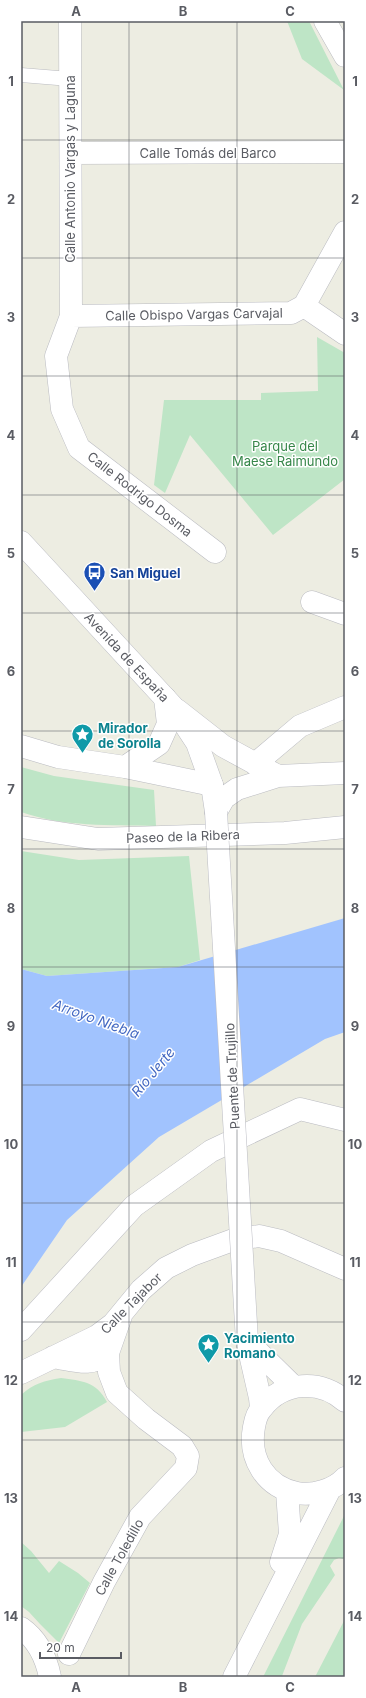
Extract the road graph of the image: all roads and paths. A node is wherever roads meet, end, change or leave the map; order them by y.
1 (70, 21) edge
2 (325, 21) edge
3 (345, 56) edge
4 (21, 75) edge
5 (70, 79) junction
6 (71, 153) junction
7 (345, 153) edge
8 (345, 232) edge
9 (304, 306) junction
10 (70, 316) junction
11 (345, 334) edge
12 (21, 542) edge
13 (215, 552) dead end
14 (312, 602) dead end
15 (345, 614) edge
16 (169, 703) junction
17 (345, 707) edge
18 (21, 746) edge
19 (255, 764) junction
20 (125, 767) junction
21 (345, 773) edge
22 (278, 776) junction
23 (212, 785) junction
24 (216, 812) junction
25 (345, 826) edge
26 (22, 827) edge
27 (345, 1120) edge
28 (345, 1269) edge
29 (121, 1316) junction
30 (21, 1330) edge
31 (247, 1341) junction
32 (108, 1353) junction
33 (53, 1357) junction
34 (21, 1373) edge
35 (294, 1387) junction
36 (345, 1401) edge
37 (261, 1408) junction
38 (338, 1483) edge
39 (287, 1491) junction
40 (265, 1617) junction
41 (21, 1628) edge
42 (69, 1654) dead end
43 (50, 1677) edge
44 (234, 1677) edge

1 - 5 street, Calle Antonio Vargas y Laguna
2 - 3 street
4 - 5 lane
5 - 6 street, Calle Antonio Vargas y Laguna
6 - 7 street, Calle Tomás del Barco
6 - 10 street, Calle Antonio Vargas y Laguna
8 - 9 street
9 - 10 street, Calle Obispo Vargas Carvajal
9 - 11 street
10 - 13 street, Calle Rodrigo Dosma
12 - 16 street, Avenida de España
14 - 15 street
16 - 19 street
16 - 20 street
16 - 23 street, Avenida de España
17 - 19 street
18 - 20 street
19 - 22 street
20 - 23 street
21 - 22 street
22 - 24 street
23 - 24 street, Avenida de España
24 - 31 street, Puente de Trujillo, bridge
25 - 26 street, Paseo de la Ribera
27 - 30 street
28 - 29 street, Calle Tajabor
29 - 32 street, Calle Toledillo
29 - 33 street, Calle Tajabor
31 - 35 street
31 - 37 street, Puente de Trujillo
32 - 33 street
32 - 42 street, Calle Toledillo
33 - 34 street, Calle Tajabor
35 - 36 street
35 - 37 street
37 - 39 street
38 - 39 street
38 - 40 street
39 - 40 street
40 - 44 street
41 - 43 street

